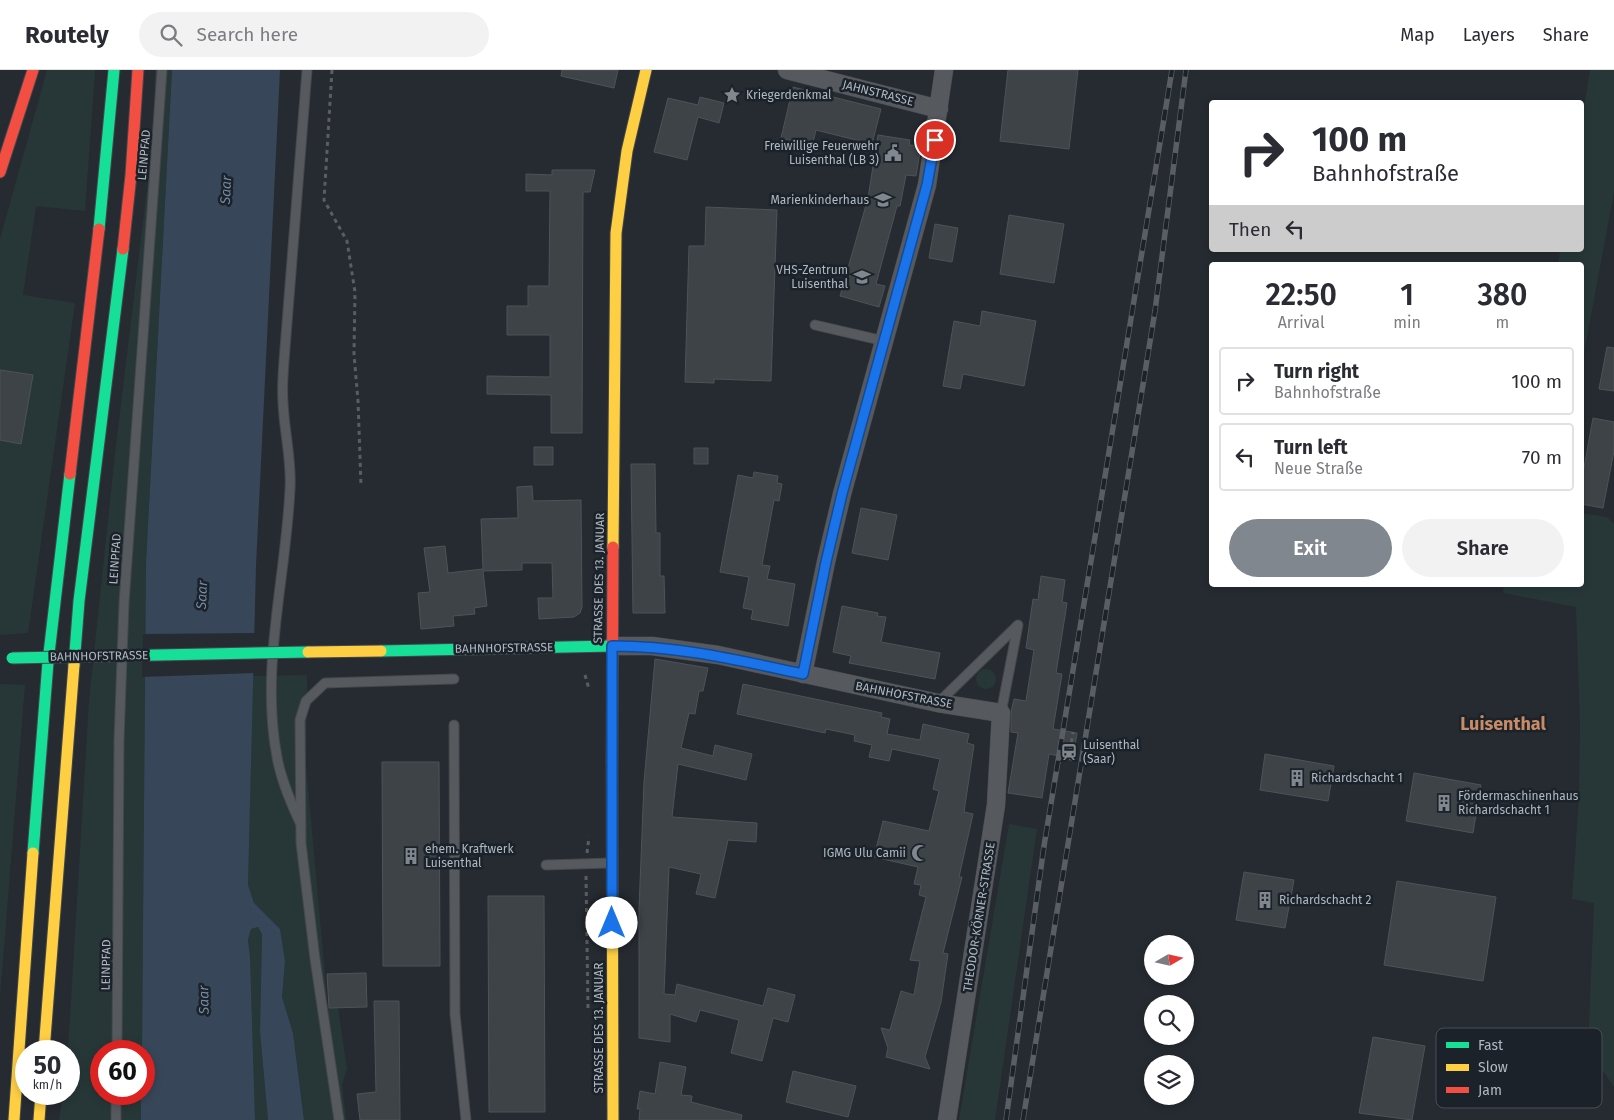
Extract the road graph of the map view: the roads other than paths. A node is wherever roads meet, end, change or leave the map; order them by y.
1 (33, 70) edge
2 (114, 70) edge
3 (138, 70) edge
4 (162, 70) edge
5 (307, 70) edge
6 (646, 70) edge
7 (787, 70) edge
8 (944, 70) edge
9 (939, 109) junction
10 (7, 124) edge
11 (1, 165) edge
12 (815, 325) dead end
13 (884, 341) junction
14 (612, 646) junction
15 (0, 659) edge
16 (803, 674) junction
17 (454, 679) dead end
18 (938, 703) junction
19 (1001, 713) junction
20 (454, 726) dead end
21 (301, 825) junction
22 (612, 863) junction
23 (546, 865) dead end
24 (45, 1040) edge
25 (117, 1040) edge
26 (40, 1105) edge
27 (116, 1105) edge
28 (14, 1120) edge
29 (39, 1120) edge
30 (116, 1120) edge
31 (338, 1120) edge
32 (466, 1120) edge
33 (613, 1120) edge
34 (947, 1120) edge

1 - 10 main road
2 - 28 main road
3 - 24 main road
4 - 25 lane, LEINPFAD
5 - 21 lane
6 - 14 main road, STRASSE DES 13. JANUAR
7 - 9 street, JAHNSTRASSE
8 - 9 street
9 - 13 street
10 - 11 main road
12 - 13 lane
13 - 16 street
14 - 15 main road, BAHNHOFSTRASSE, bridge
14 - 16 street, BAHNHOFSTRASSE
14 - 22 main road, STRASSE DES 13. JANUAR
16 - 18 street, BAHNHOFSTRASSE
17 - 21 lane
18 - 19 street, BAHNHOFSTRASSE
18 - 19 lane
19 - 34 street, THEODOR-KÖRNER-STRASSE
20 - 32 lane
21 - 31 lane
22 - 23 lane
22 - 33 main road, STRASSE DES 13. JANUAR
26 - 29 main road
27 - 30 lane

